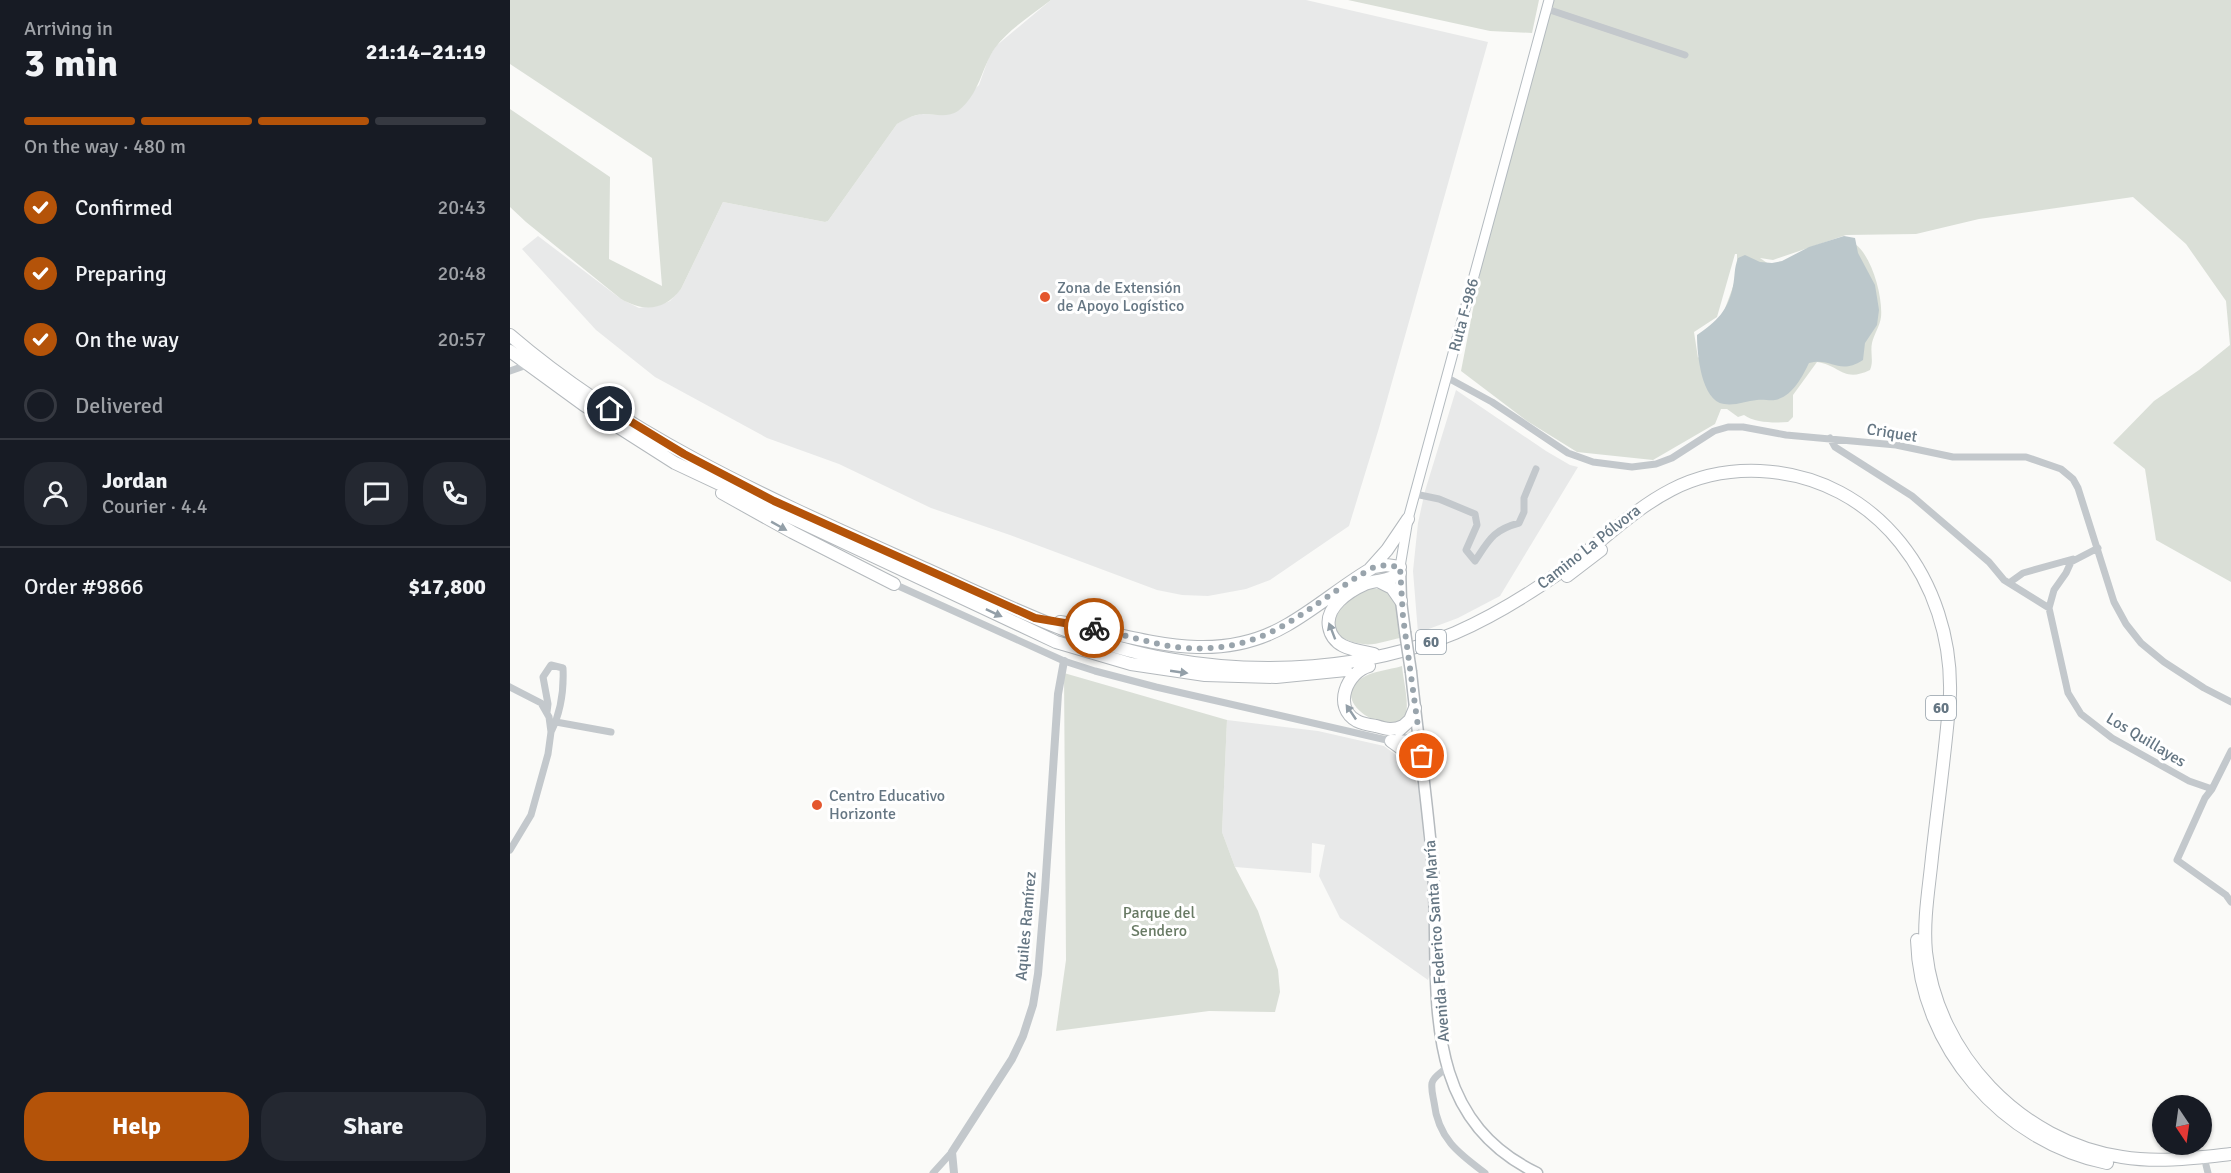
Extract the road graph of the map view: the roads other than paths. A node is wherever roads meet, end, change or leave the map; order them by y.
1 (1548, 4) edge
2 (1685, 55) dead end
3 (510, 328) edge
4 (510, 335) edge
5 (510, 351) edge
6 (532, 361) junction
7 (510, 371) edge
8 (1448, 378) junction
9 (1830, 438) junction
10 (675, 463) junction
11 (1536, 469) dead end
12 (1415, 494) junction
13 (1408, 519) junction
14 (2098, 548) junction
15 (2075, 558) junction
16 (1400, 570) junction
17 (1365, 574) junction
18 (1380, 582) junction
19 (2009, 583) junction
20 (894, 584) joint
21 (1401, 601) junction
22 (2049, 608) junction
23 (1035, 618) junction
24 (1381, 656) junction
25 (1064, 660) junction
26 (1369, 666) junction
27 (1411, 672) joint
28 (510, 687) edge
29 (2231, 702) edge
30 (1415, 708) junction
31 (547, 712) junction
32 (556, 722) junction
33 (551, 732) junction
34 (611, 732) dead end
35 (1395, 734) junction
36 (1420, 741) junction
37 (2231, 751) edge
38 (1424, 770) junction
39 (2212, 789) junction
40 (510, 850) edge
41 (2231, 902) edge
42 (1447, 1066) junction
43 (952, 1152) junction
44 (2231, 1154) edge
45 (2231, 1162) edge
46 (2207, 1169) edge
47 (933, 1173) edge
48 (954, 1173) edge
49 (1485, 1173) edge
50 (1537, 1173) edge

1 - 2 street
1 - 8 main road, Ruta F-986
3 - 6 highway
4 - 6 highway, Camino La Pólvora / 60
5 - 6 highway, Camino La Pólvora / 60
6 - 7 street
6 - 10 highway, Camino La Pólvora / 60
6 - 23 highway, Camino La Pólvora / 60
8 - 9 street, Criquet
8 - 12 main road, Ruta F-986
9 - 14 street, Criquet
9 - 19 street
10 -> 20 highway
10 -> 26 highway, Camino La Pólvora / 60
11 - 12 street
12 - 13 main road, Ruta F-986
13 - 16 main road, Ruta F-986
13 - 17 highway
14 - 15 street
14 - 29 street, Criquet
15 - 19 street
15 - 22 street
16 - 17 highway
16 - 18 highway
16 - 21 main road, Ruta F-986
17 - 23 highway
18 - 21 highway
24 -> 18 highway
19 - 22 street
20 - 25 street
21 - 27 main road, Ruta F-986, bridge
22 - 39 street, Los Quillayes
23 - 24 highway, Camino La Pólvora / 60
24 - 44 highway, Camino La Pólvora / 60
25 - 35 street
25 - 43 street, Aquiles Ramírez
35 -> 26 highway
26 - 46 highway, Camino La Pólvora / 60
27 - 30 main road, Avenida Federico Santa María
28 - 31 street
30 - 35 highway
30 - 36 main road, Avenida Federico Santa María
31 - 32 street
31 - 33 street
32 - 33 street
32 - 34 street
33 - 40 street
35 - 36 highway
35 - 38 highway
36 - 38 main road, Avenida Federico Santa María
37 - 39 street
38 - 42 main road, Avenida Federico Santa María
39 - 41 street
42 - 49 street
42 - 50 main road, Avenida Federico Santa María
43 - 47 street
43 - 48 street
45 - 46 highway, Camino La Pólvora / 60

